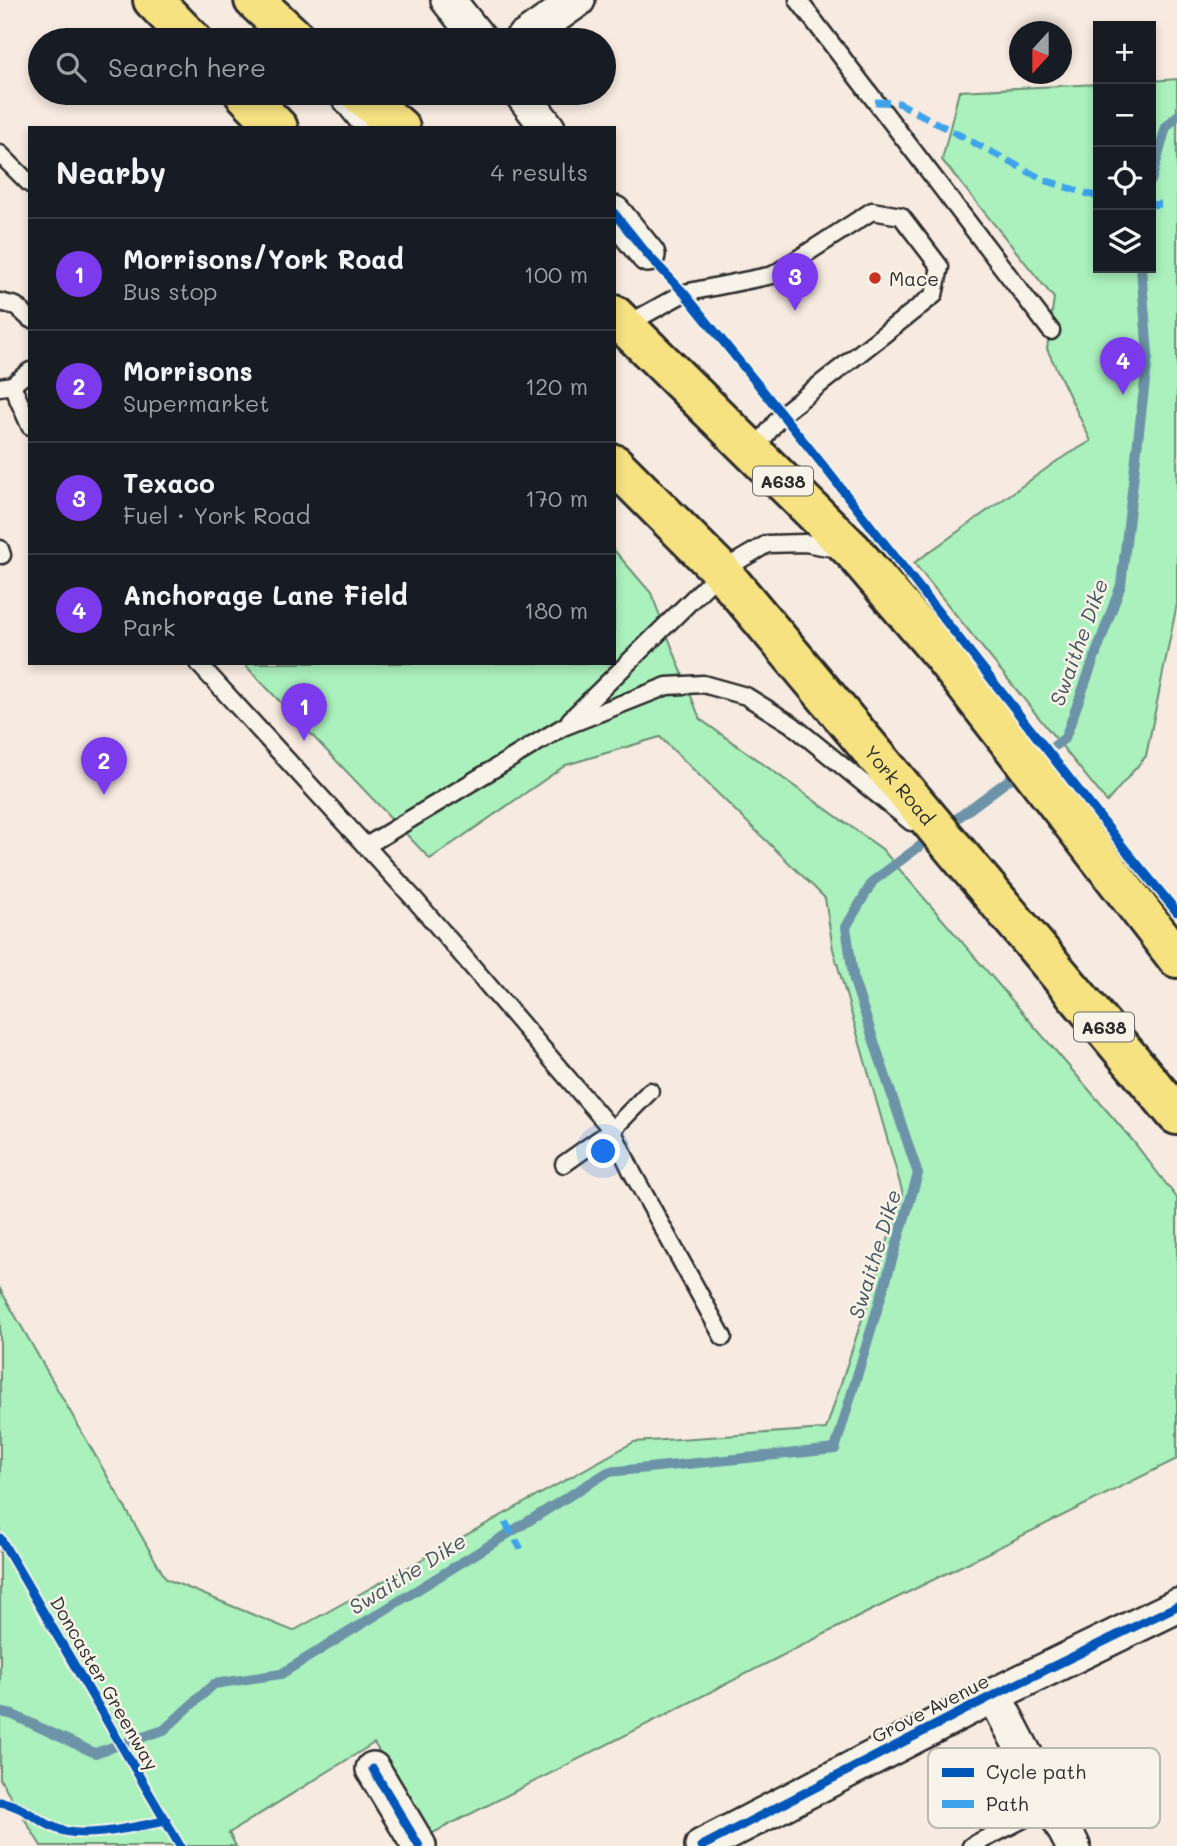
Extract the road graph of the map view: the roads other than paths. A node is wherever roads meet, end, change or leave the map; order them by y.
1 (153, 0) edge
2 (254, 0) edge
3 (448, 0) edge
4 (578, 0) edge
5 (799, 0) edge
6 (180, 28) edge
7 (283, 28) edge
8 (470, 28) edge
9 (538, 28) edge
10 (256, 105) edge
11 (345, 105) edge
12 (373, 105) edge
13 (530, 105) edge
14 (276, 126) edge
15 (361, 126) edge
16 (398, 126) edge
17 (546, 126) edge
18 (0, 154) edge
19 (28, 182) edge
20 (616, 216) edge
21 (648, 256) dead end
22 (0, 302) edge
23 (28, 315) edge
24 (620, 320) edge
25 (1051, 331) dead end
26 (28, 372) edge
27 (6, 386) edge
28 (28, 422) edge
29 (753, 452) junction
30 (616, 466) edge
31 (853, 551) junction
32 (722, 571) junction
33 (200, 665) edge
34 (563, 727) junction
35 (366, 846) junction
36 (976, 874) junction
37 (1177, 958) edge
38 (650, 1091) dead end
39 (1177, 1115) edge
40 (612, 1130) junction
41 (564, 1164) dead end
42 (723, 1337) dead end
43 (1177, 1606) edge
44 (994, 1695) junction
45 (1021, 1748) edge
46 (373, 1769) dead end
47 (1006, 1828) edge
48 (1063, 1828) edge
49 (419, 1846) edge
50 (702, 1846) edge
51 (971, 1846) edge
52 (1073, 1846) edge

1 - 6 highway
2 - 7 highway
3 - 8 street
4 - 9 street
5 - 25 lane
10 - 14 highway
11 - 15 lane
12 - 16 highway
13 - 17 street
18 - 19 lane
20 - 21 street
22 - 23 lane
24 - 29 highway, A638
24 - 29 lane
26 - 27 lane
27 - 28 lane
29 - 31 highway, A638
30 - 32 highway, York Road / A638
31 - 32 lane
31 - 37 highway, A638
32 - 34 lane
32 - 36 highway, York Road / A638
33 - 35 lane
34 - 35 lane
34 - 36 lane
35 - 40 lane
36 - 39 highway, York Road / A638
38 - 40 lane
40 - 41 lane
40 - 42 lane
43 - 44 street, Grove Avenue
44 - 45 street
44 - 50 street, Grove Avenue
46 - 49 street
47 - 51 lane
48 - 52 street

